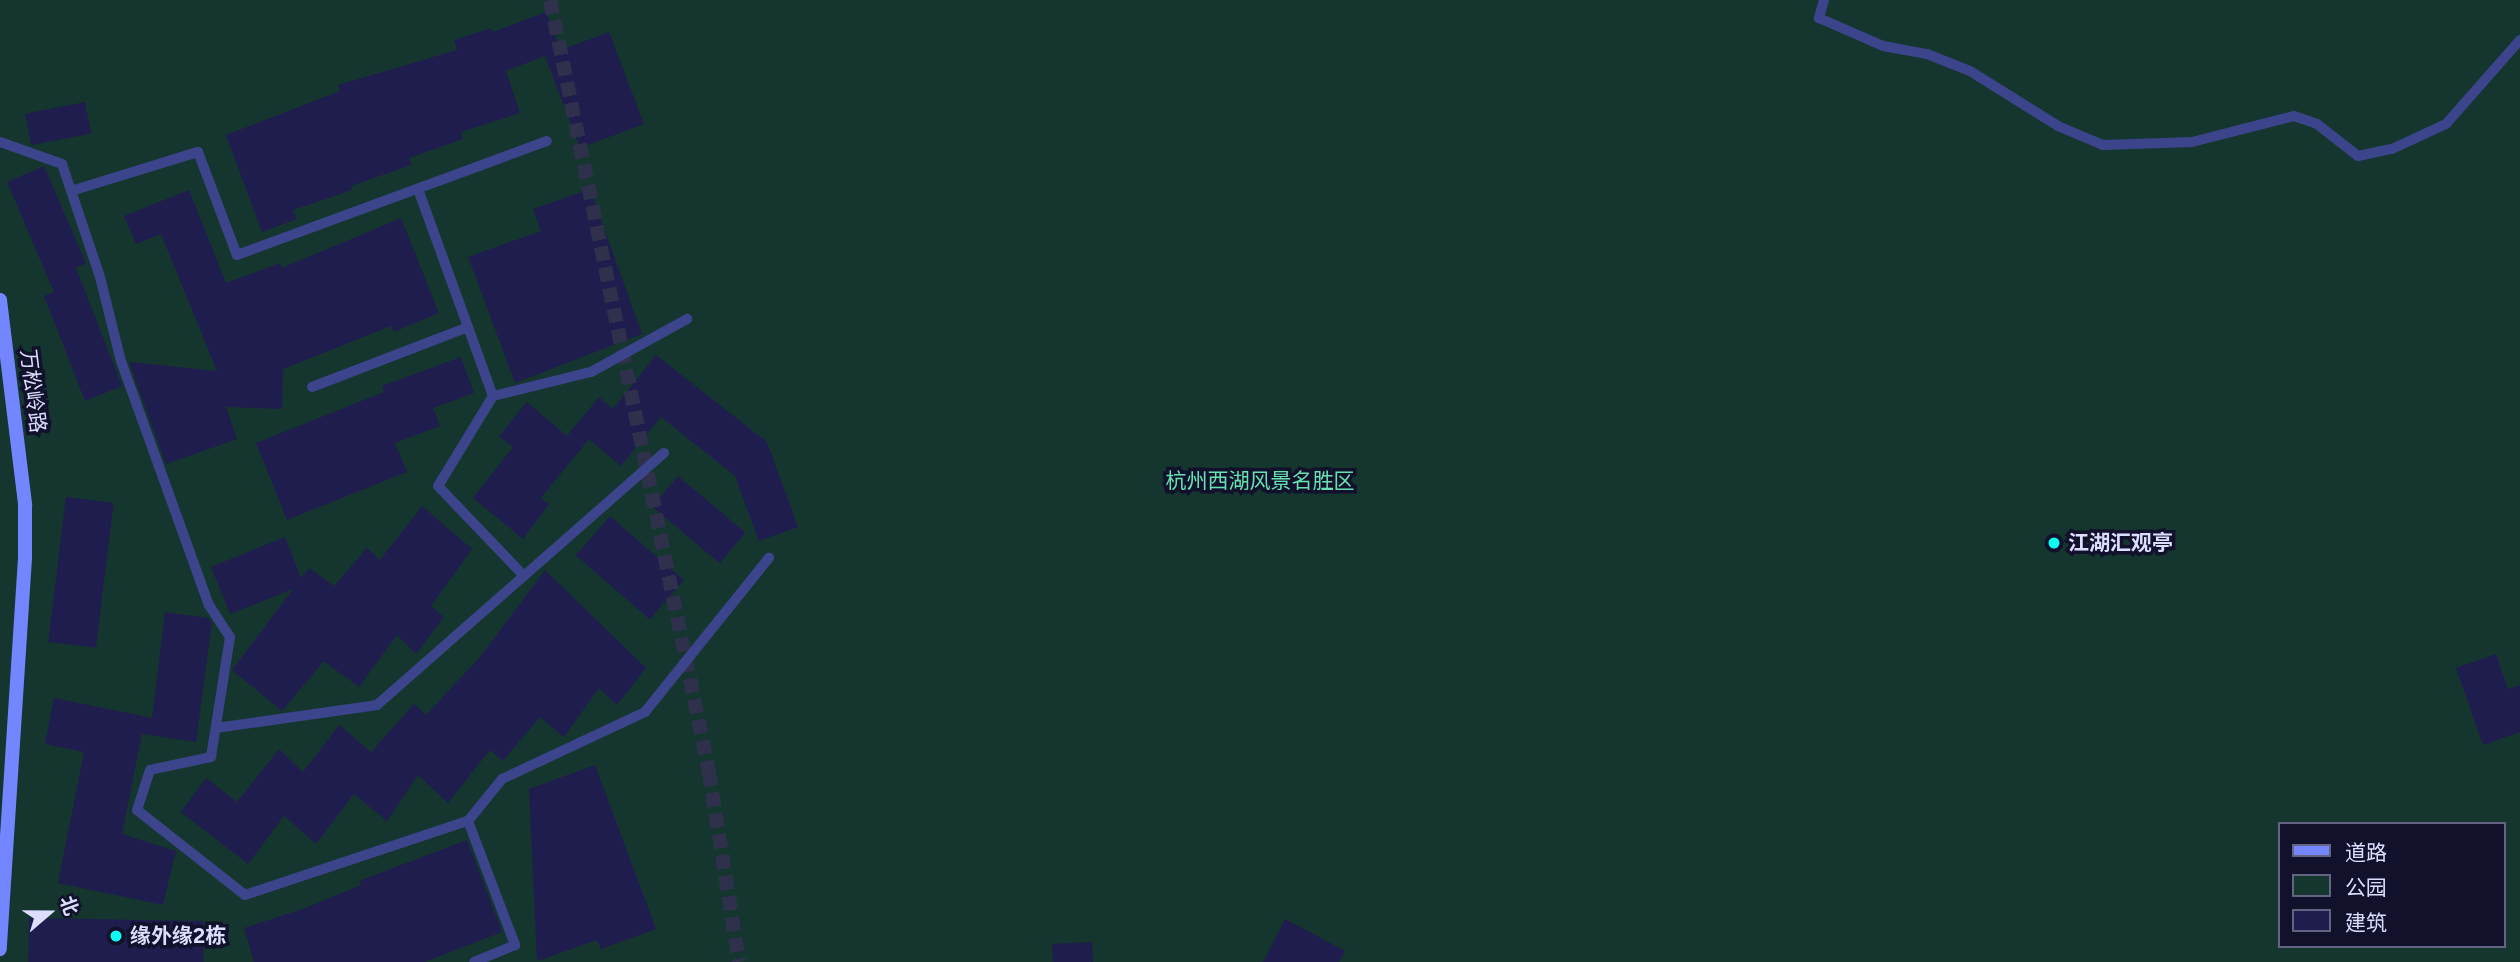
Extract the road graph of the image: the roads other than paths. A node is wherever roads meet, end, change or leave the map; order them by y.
1 (1824, 0) edge
2 (2520, 40) edge
3 (0, 142) edge
4 (548, 142) dead end
5 (418, 189) junction
6 (71, 191) junction
7 (0, 300) edge
8 (687, 319) dead end
9 (468, 327) junction
10 (312, 387) dead end
11 (493, 396) junction
12 (664, 453) dead end
13 (769, 558) dead end
14 (524, 576) junction
15 (216, 728) junction
16 (468, 821) junction
17 (0, 945) edge
18 (474, 962) edge

1 - 2 lane
3 - 6 lane
4 - 5 lane
5 - 6 lane
5 - 9 lane
6 - 15 lane
7 - 17 street, 万松岭路
8 - 11 lane
9 - 10 lane
9 - 11 lane
11 - 14 lane
12 - 14 lane
13 - 16 lane
14 - 15 lane
15 - 16 lane
16 - 18 lane

